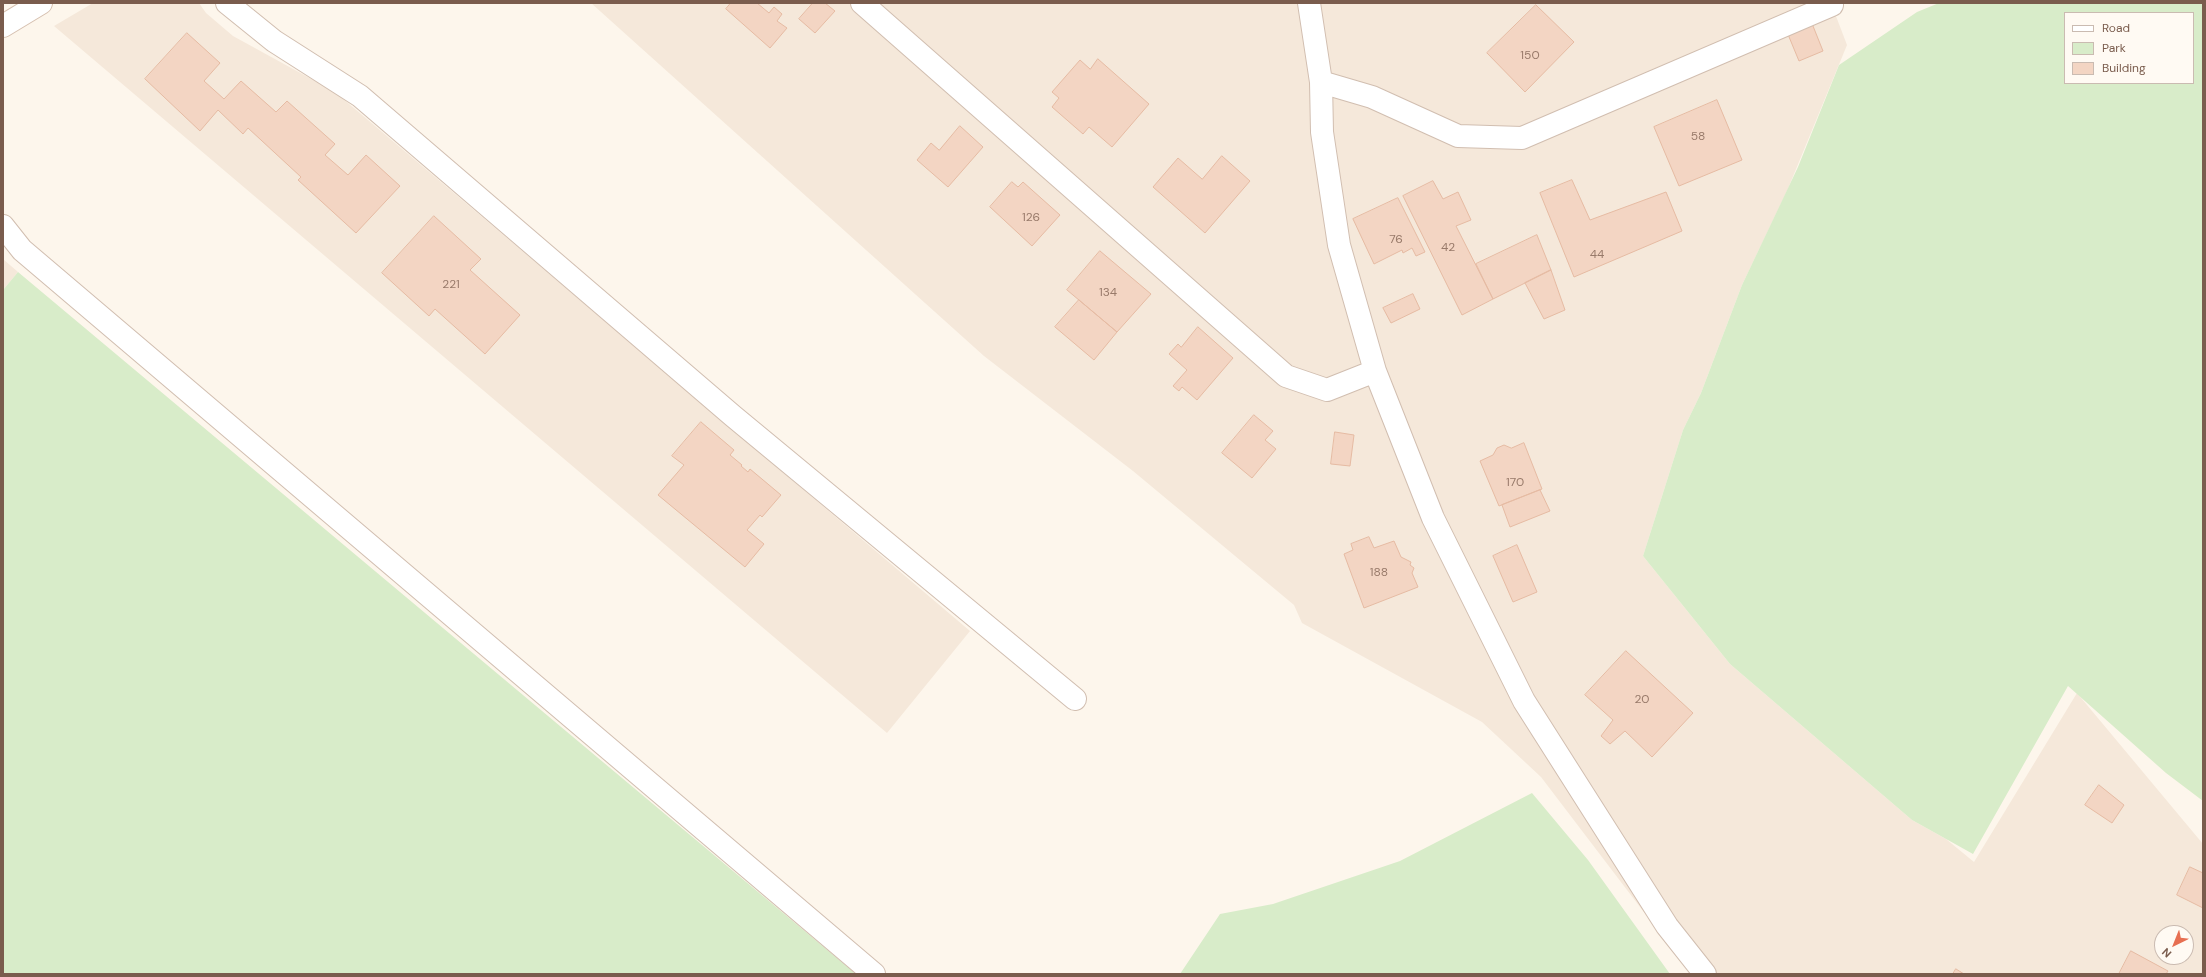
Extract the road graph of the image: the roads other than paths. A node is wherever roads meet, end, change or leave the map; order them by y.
1 (41, 3) edge
2 (227, 3) edge
3 (862, 3) edge
4 (1309, 3) edge
5 (1832, 5) dead end
6 (3, 26) edge
7 (1321, 82) junction
8 (3, 226) edge
9 (1375, 371) junction
10 (1075, 699) dead end
11 (874, 974) edge
12 (1705, 974) edge

1 - 6 street
2 - 10 street
3 - 9 street
4 - 7 street
5 - 7 street
7 - 9 street
8 - 11 street
9 - 12 street

